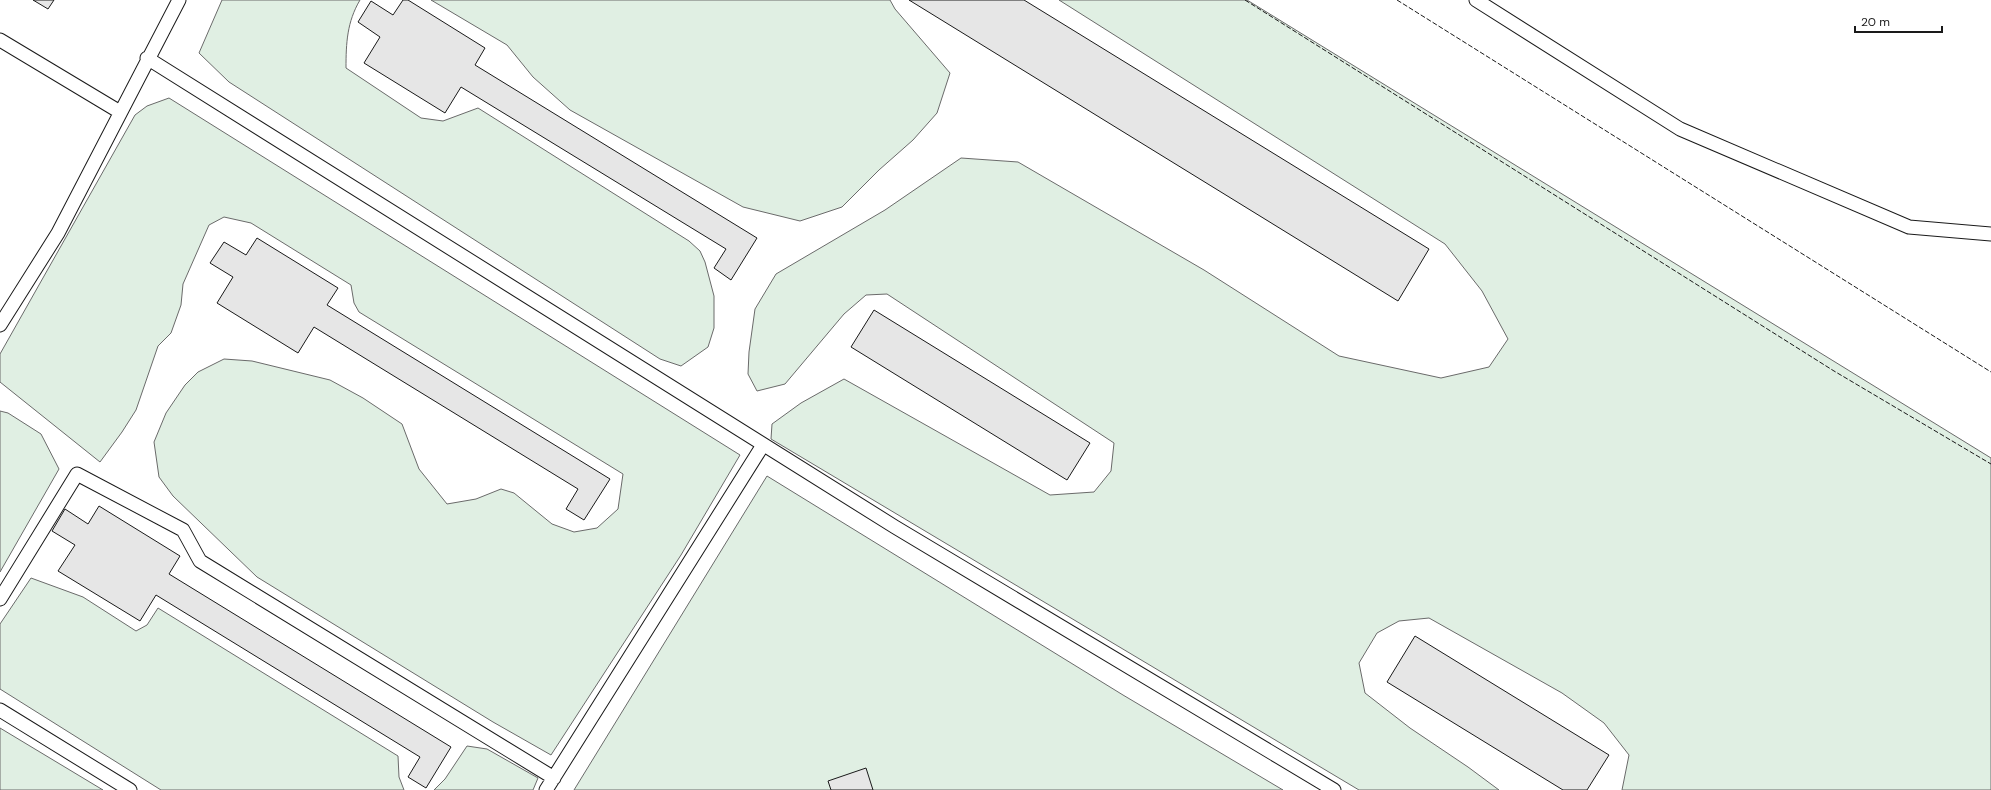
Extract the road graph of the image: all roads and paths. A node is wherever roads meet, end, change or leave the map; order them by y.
1 (179, 0) edge
2 (1476, 0) edge
3 (0, 40) edge
4 (147, 58) junction
5 (120, 112) junction
6 (1991, 234) edge
7 (0, 325) edge
8 (763, 445) junction
9 (0, 599) edge
10 (0, 710) edge
11 (554, 778) junction
12 (130, 790) edge
13 (546, 790) edge
14 (1334, 790) edge

1 - 4 lane
2 - 6 lane
3 - 5 lane
4 - 5 lane
4 - 8 lane
5 - 7 lane
8 - 11 lane
8 - 14 lane
9 - 11 lane
10 - 12 lane
11 - 13 lane

